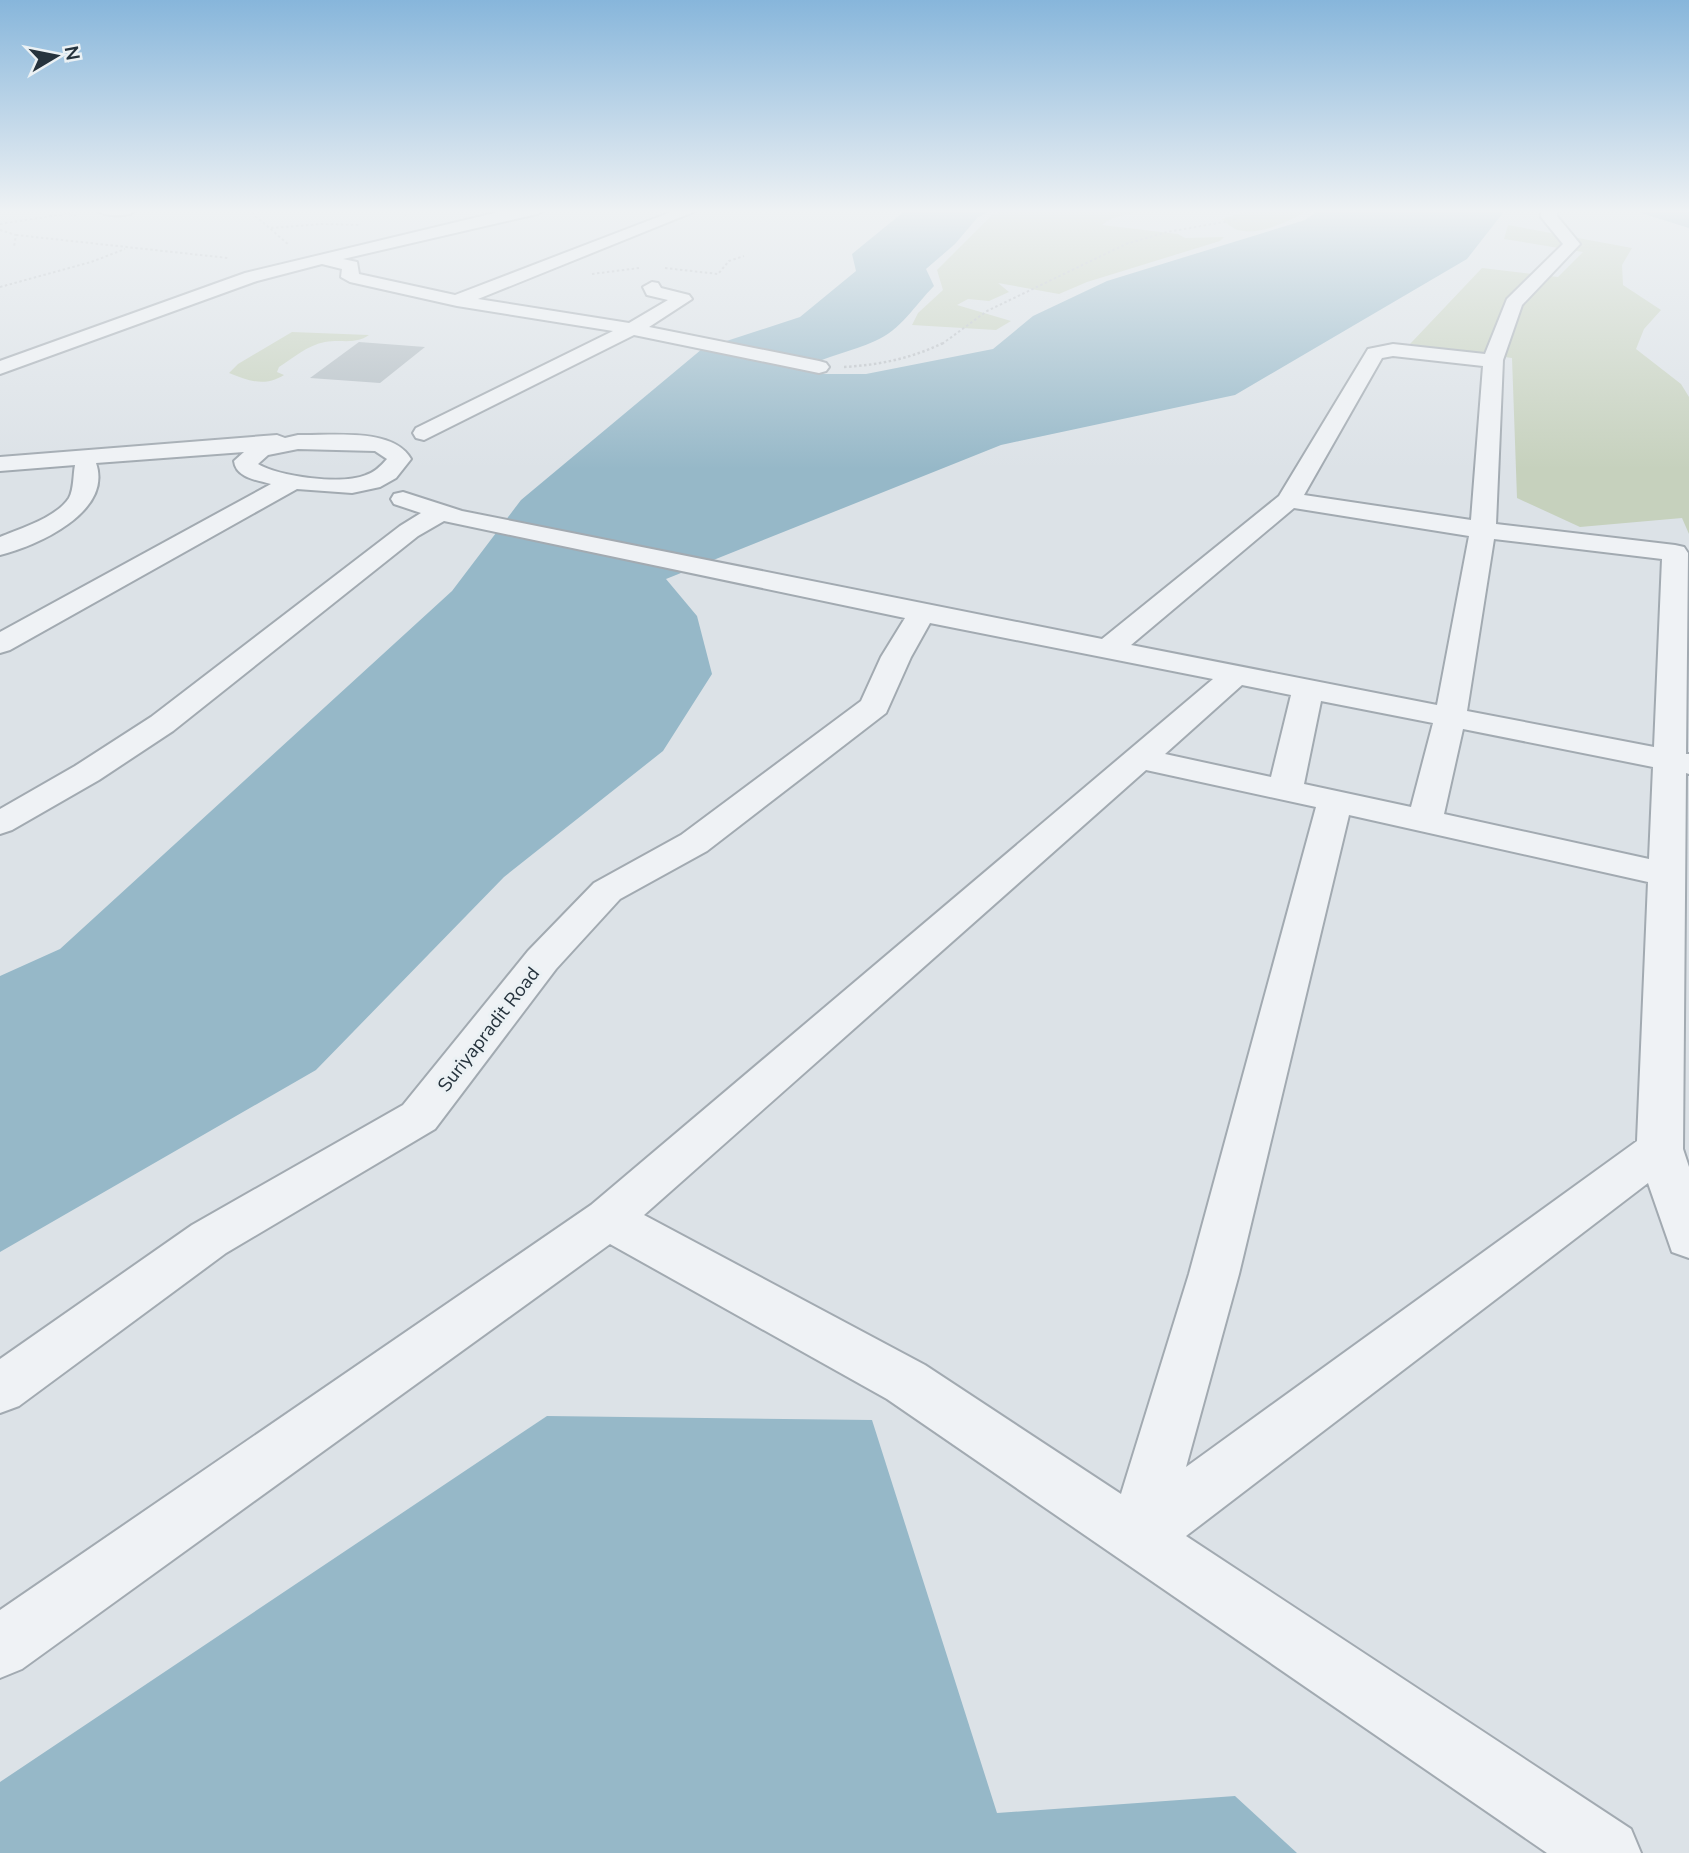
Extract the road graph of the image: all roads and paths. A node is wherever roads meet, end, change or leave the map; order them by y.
1 (200, 295) edge
2 (432, 295) edge
3 (471, 295) edge
4 (670, 295) edge
5 (1019, 295) edge
6 (1521, 295) edge
7 (457, 301) junction
8 (632, 329) junction
9 (1493, 361) junction
10 (819, 367) joint
11 (0, 368) edge
12 (424, 433) junction
13 (298, 442) junction
14 (360, 442) junction
15 (398, 463) junction
16 (0, 464) edge
17 (86, 466) junction
18 (252, 471) junction
19 (0, 474) edge
20 (292, 482) junction
21 (319, 487) junction
22 (403, 499) junction
23 (1289, 500) junction
24 (448, 515) junction
25 (1483, 530) junction
26 (0, 547) edge
27 (922, 613) junction
28 (0, 644) edge
29 (1107, 650) junction
30 (1236, 675) junction
31 (1308, 689) junction
32 (1450, 717) junction
33 (1139, 758) junction
34 (1679, 762) edge
35 (1285, 791) junction
36 (1335, 802) junction
37 (1425, 821) junction
38 (0, 823) edge
39 (1666, 874) junction
40 (1660, 1149) junction
41 (608, 1219) junction
42 (1689, 1238) edge
43 (0, 1389) edge
44 (1137, 1537) junction
45 (0, 1647) edge
46 (1607, 1853) edge

1 - 11 street
2 - 7 street
3 - 7 street
4 - 8 street
5 - 10 path
6 - 9 street
7 - 8 street
8 - 10 street
8 - 12 street
9 - 23 street
9 - 25 street
12 - 14 street
12 - 15 street
13 - 14 street
13 - 16 street
13 - 18 street
14 - 15 street
15 - 21 street
15 - 22 street
17 - 18 street
17 - 19 street
17 - 26 street
18 - 20 street
20 - 21 street
20 - 28 street
21 - 22 street
22 - 24 street
23 - 25 street
23 - 29 street
24 - 27 street
24 - 38 street
25 - 32 street
25 - 34 street
27 - 29 street
27 - 43 street, Suriyapradit Road
29 - 30 street
30 - 31 street
30 - 33 street
31 - 32 street
31 - 35 street
32 - 34 street
32 - 37 street
33 - 35 street
33 - 41 street
34 - 39 street
35 - 36 street
36 - 37 street
36 - 44 street
37 - 39 street
39 - 40 street
40 - 42 street
40 - 44 street
41 - 44 street
41 - 45 street
44 - 46 street

